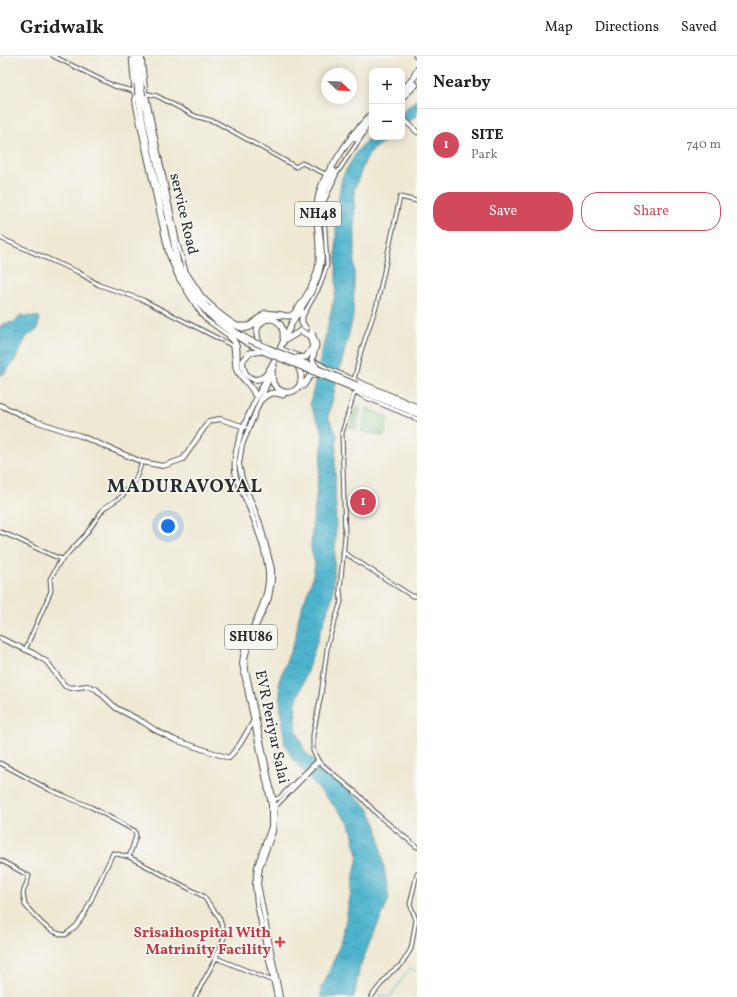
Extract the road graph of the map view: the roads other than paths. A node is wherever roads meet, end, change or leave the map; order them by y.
1 (53, 56) edge
2 (131, 56) edge
3 (135, 56) edge
4 (141, 56) edge
5 (417, 68) edge
6 (417, 74) edge
7 (417, 80) edge
8 (405, 84) edge
9 (139, 85) junction
10 (417, 85) edge
11 (405, 88) edge
12 (134, 91) junction
13 (405, 94) edge
14 (142, 95) junction
15 (405, 95) edge
16 (369, 115) edge
17 (369, 119) edge
18 (405, 120) edge
19 (369, 123) edge
20 (369, 127) edge
21 (416, 130) edge
22 (329, 176) junction
23 (417, 201) edge
24 (0, 238) edge
25 (197, 296) junction
26 (312, 298) junction
27 (299, 310) junction
28 (207, 315) junction
29 (302, 317) junction
30 (294, 323) joint
31 (303, 330) junction
32 (285, 339) junction
33 (233, 342) junction
34 (248, 342) junction
35 (262, 348) junction
36 (282, 350) junction
37 (285, 356) junction
38 (297, 365) junction
39 (271, 371) junction
40 (321, 373) junction
41 (356, 385) junction
42 (278, 391) junction
43 (255, 396) joint
44 (261, 400) junction
45 (254, 404) junction
46 (0, 405) edge
47 (417, 406) edge
48 (417, 409) edge
49 (417, 414) edge
50 (417, 419) edge
51 (244, 427) junction
52 (142, 462) junction
53 (250, 505) junction
54 (0, 532) edge
55 (344, 552) junction
56 (62, 558) junction
57 (417, 596) edge
58 (253, 629) junction
59 (0, 638) edge
60 (25, 650) junction
61 (253, 721) junction
62 (263, 748) junction
63 (258, 749) junction
64 (1, 763) edge
65 (317, 763) junction
66 (276, 802) junction
67 (417, 847) edge
68 (129, 858) junction
69 (0, 860) edge
70 (417, 874) edge
71 (216, 958) junction
72 (273, 981) junction
73 (195, 997) edge
74 (277, 997) edge
75 (280, 997) edge
76 (371, 997) edge

1 - 12 street
2 - 12 street
3 - 9 highway
4 - 9 highway
4 - 14 street, service Road
5 - 8 street
6 - 11 highway
7 - 13 highway
9 - 14 highway, bridge
10 - 15 street
12 - 14 street
12 - 33 street
14 - 22 street
14 - 25 highway
14 - 27 street, service Road
14 - 28 highway
16 - 22 street
17 - 22 highway, NH48
18 - 21 main road
19 - 22 highway, NH48
20 - 22 street
22 - 26 highway, NH48
22 - 27 highway, NH48
23 - 41 street
24 - 33 street
25 - 27 highway
25 - 34 highway
26 - 27 highway, NH48
26 - 29 street
27 - 29 highway
27 - 30 highway, NH48
28 - 33 highway
28 - 34 highway
29 - 31 highway
30 - 32 highway, SHU86
31 - 32 highway
31 - 37 highway, bridge
31 - 40 highway, bridge
32 - 35 highway
32 - 36 highway, SHU86
32 - 39 highway, SHU86
33 - 43 highway
34 - 35 highway
35 - 37 highway, bridge
35 - 38 highway, bridge
35 - 39 highway
36 - 39 highway, SHU86
36 - 41 street
37 - 40 highway, bridge
38 - 40 highway, bridge
38 - 42 highway
39 - 42 highway
39 - 44 main road, SHU86
39 - 45 main road, SHU86
40 - 41 highway, bridge
40 - 42 highway
41 - 47 street
41 - 48 highway
41 - 49 highway
41 - 50 street
41 - 55 street
42 - 44 highway
43 - 45 street
44 - 53 main road, EVR Periyar Salai / SHU86
45 - 51 main road, EVR Periyar Salai / SHU86
46 - 52 main road
51 - 52 main road
51 - 53 main road, EVR Periyar Salai / SHU86
52 - 56 street
53 - 58 main road, EVR Periyar Salai / SHU86
54 - 56 street
55 - 57 street
55 - 65 street
56 - 60 street
58 - 61 main road, EVR Periyar Salai / SHU86
58 - 62 main road, EVR Periyar Salai / SHU86
59 - 60 main road
60 - 61 main road
61 - 63 main road, EVR Periyar Salai / SHU86
62 - 63 main road
62 - 66 main road, EVR Periyar Salai / SHU86
63 - 72 main road, EVR Periyar Salai / SHU86
64 - 68 street
65 - 66 street
65 - 67 street
66 - 75 main road, EVR Periyar Salai / SHU86
68 - 69 street
68 - 71 street
70 - 76 street
71 - 72 street
71 - 73 street
72 - 74 main road, EVR Periyar Salai / SHU86

